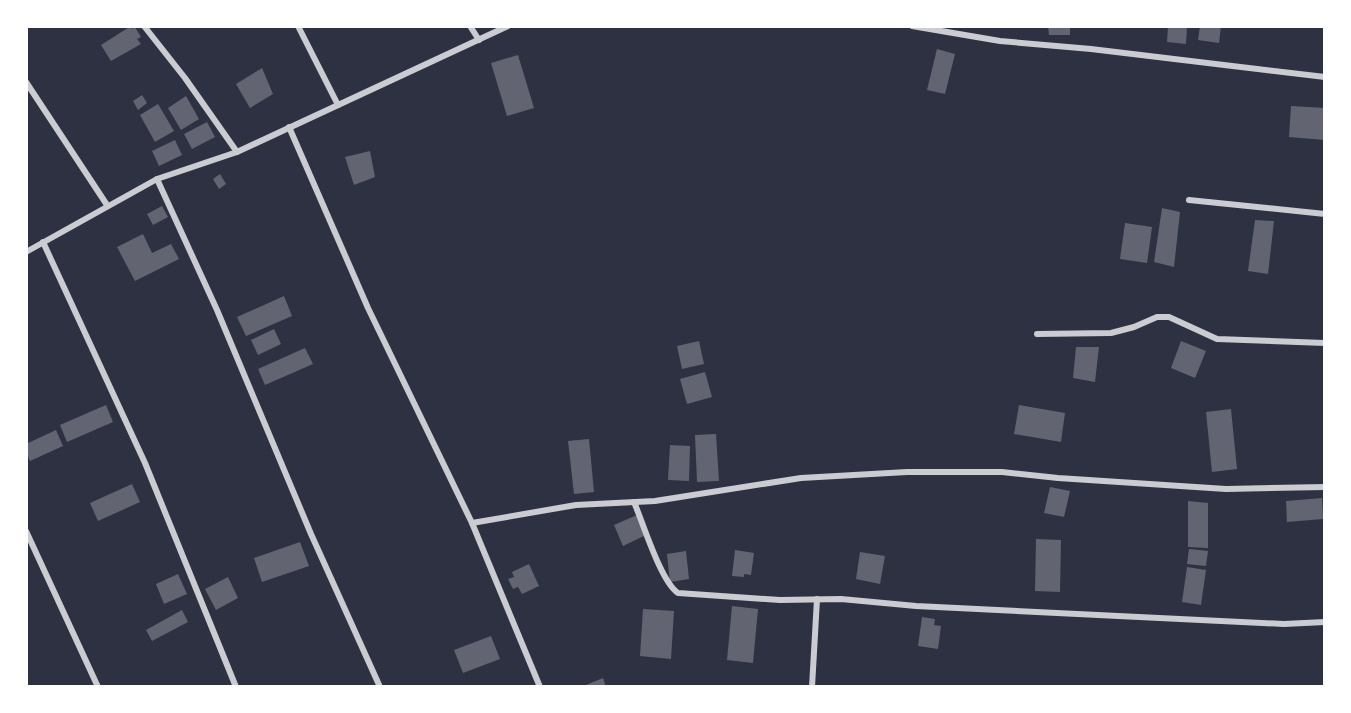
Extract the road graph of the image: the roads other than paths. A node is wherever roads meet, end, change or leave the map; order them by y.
1 (144, 26) edge
2 (298, 26) edge
3 (470, 26) edge
4 (508, 26) edge
5 (912, 26) edge
6 (479, 40) junction
7 (1325, 77) edge
8 (26, 82) edge
9 (338, 105) junction
10 (289, 127) junction
11 (237, 152) junction
12 (157, 179) junction
13 (1189, 200) dead end
14 (107, 205) junction
15 (1325, 214) edge
16 (43, 242) junction
17 (26, 252) edge
18 (1037, 334) dead end
19 (1325, 343) edge
20 (1325, 487) edge
21 (634, 502) junction
22 (472, 523) junction
23 (26, 531) edge
24 (817, 599) junction
25 (1325, 622) edge
26 (98, 687) edge
27 (236, 687) edge
28 (380, 687) edge
29 (540, 687) edge
30 (812, 687) edge

1 - 11 street
2 - 9 street
3 - 6 street
4 - 6 street
5 - 7 street
6 - 9 street
8 - 14 street
9 - 10 street
10 - 11 street
10 - 22 street
11 - 12 street
12 - 14 street
12 - 28 street
13 - 15 street
14 - 16 street
16 - 17 street
16 - 27 street
18 - 19 street
20 - 21 street
21 - 22 street
21 - 24 street
22 - 29 street
23 - 26 street
24 - 25 street
24 - 30 street

